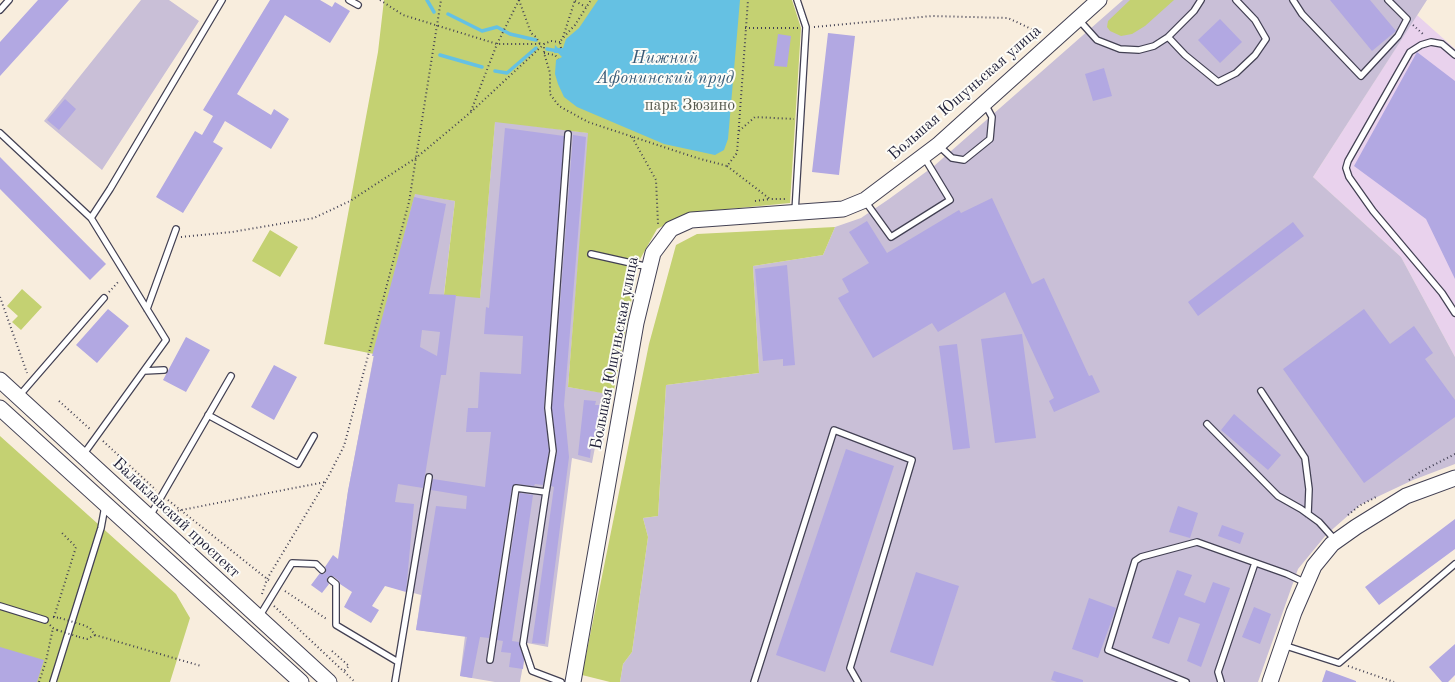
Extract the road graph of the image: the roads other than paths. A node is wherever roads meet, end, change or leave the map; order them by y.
1 (9, 0) edge
2 (222, 0) edge
3 (349, 0) edge
4 (797, 0) edge
5 (1099, 0) edge
6 (1201, 0) edge
7 (1236, 0) edge
8 (1293, 0) edge
9 (1388, 0) edge
10 (358, 5) dead end
11 (0, 10) edge
12 (1078, 18) junction
13 (1168, 36) junction
14 (1455, 54) edge
15 (984, 103) junction
16 (0, 132) edge
17 (568, 134) dead end
18 (938, 145) junction
19 (924, 156) junction
20 (865, 200) junction
21 (795, 206) junction
22 (91, 218) junction
23 (176, 229) dead end
24 (591, 254) dead end
25 (650, 267) junction
26 (104, 298) road end
27 (147, 309) junction
28 (1455, 313) edge
29 (164, 370) dead end
30 (144, 371) junction
31 (231, 376) dead end
32 (0, 380) edge
33 (1261, 391) dead end
34 (18, 396) junction
35 (0, 408) edge
36 (208, 416) junction
37 (1207, 424) dead end
38 (314, 436) dead end
39 (83, 456) junction
40 (429, 477) dead end
41 (1455, 478) edge
42 (546, 492) junction
43 (106, 504) junction
44 (1308, 514) junction
45 (149, 518) junction
46 (1336, 541) junction
47 (1255, 563) junction
48 (1455, 564) edge
49 (322, 570) dead end
50 (331, 580) dead end
51 (1306, 583) junction
52 (0, 606) edge
53 (259, 618) junction
54 (45, 620) dead end
55 (1283, 645) junction
56 (490, 660) dead end
57 (398, 662) junction
58 (1218, 681) edge
59 (53, 682) edge
60 (301, 682) edge
61 (329, 682) edge
62 (396, 682) edge
63 (562, 682) edge
64 (573, 682) edge
65 (754, 682) edge
66 (858, 682) edge
67 (1186, 682) edge
68 (1270, 682) edge

1 - 11 lane
2 - 22 lane
3 - 10 lane
4 - 21 lane
5 - 12 street, Большая Юшуньская улица
6 - 13 lane
7 - 13 lane
8 - 9 lane
12 - 13 lane
12 - 15 street, Большая Юшуньская улица
14 - 28 lane
15 - 18 street, Большая Юшуньская улица
15 - 18 lane
16 - 22 lane
17 - 42 lane
18 - 19 street, Большая Юшуньская улица
19 - 20 street, Большая Юшуньская улица
19 - 20 lane
20 - 21 street, Большая Юшуньская улица
21 - 25 street, Большая Юшуньская улица
22 - 27 lane
23 - 27 lane
24 - 25 lane
25 - 64 street, Большая Юшуньская улица
26 - 34 lane
27 - 30 lane
29 - 30 lane
30 - 39 lane
31 - 36 lane
32 - 34 street, Балаклавский проспект
33 - 44 lane
34 - 39 street, Балаклавский проспект
35 - 43 street
36 - 38 lane
36 - 45 lane
37 - 44 lane
39 - 45 street, Балаклавский проспект
40 - 57 lane
41 - 46 street
42 - 56 lane
42 - 63 lane
43 - 59 lane
43 - 60 street
44 - 46 lane
45 - 53 street, Балаклавский проспект
46 - 51 street
47 - 51 lane
47 - 58 lane
47 - 67 lane
48 - 55 lane
49 - 53 lane
50 - 57 lane
51 - 55 street
52 - 54 lane
53 - 61 street, Балаклавский проспект
55 - 68 street
57 - 62 lane
65 - 66 lane

